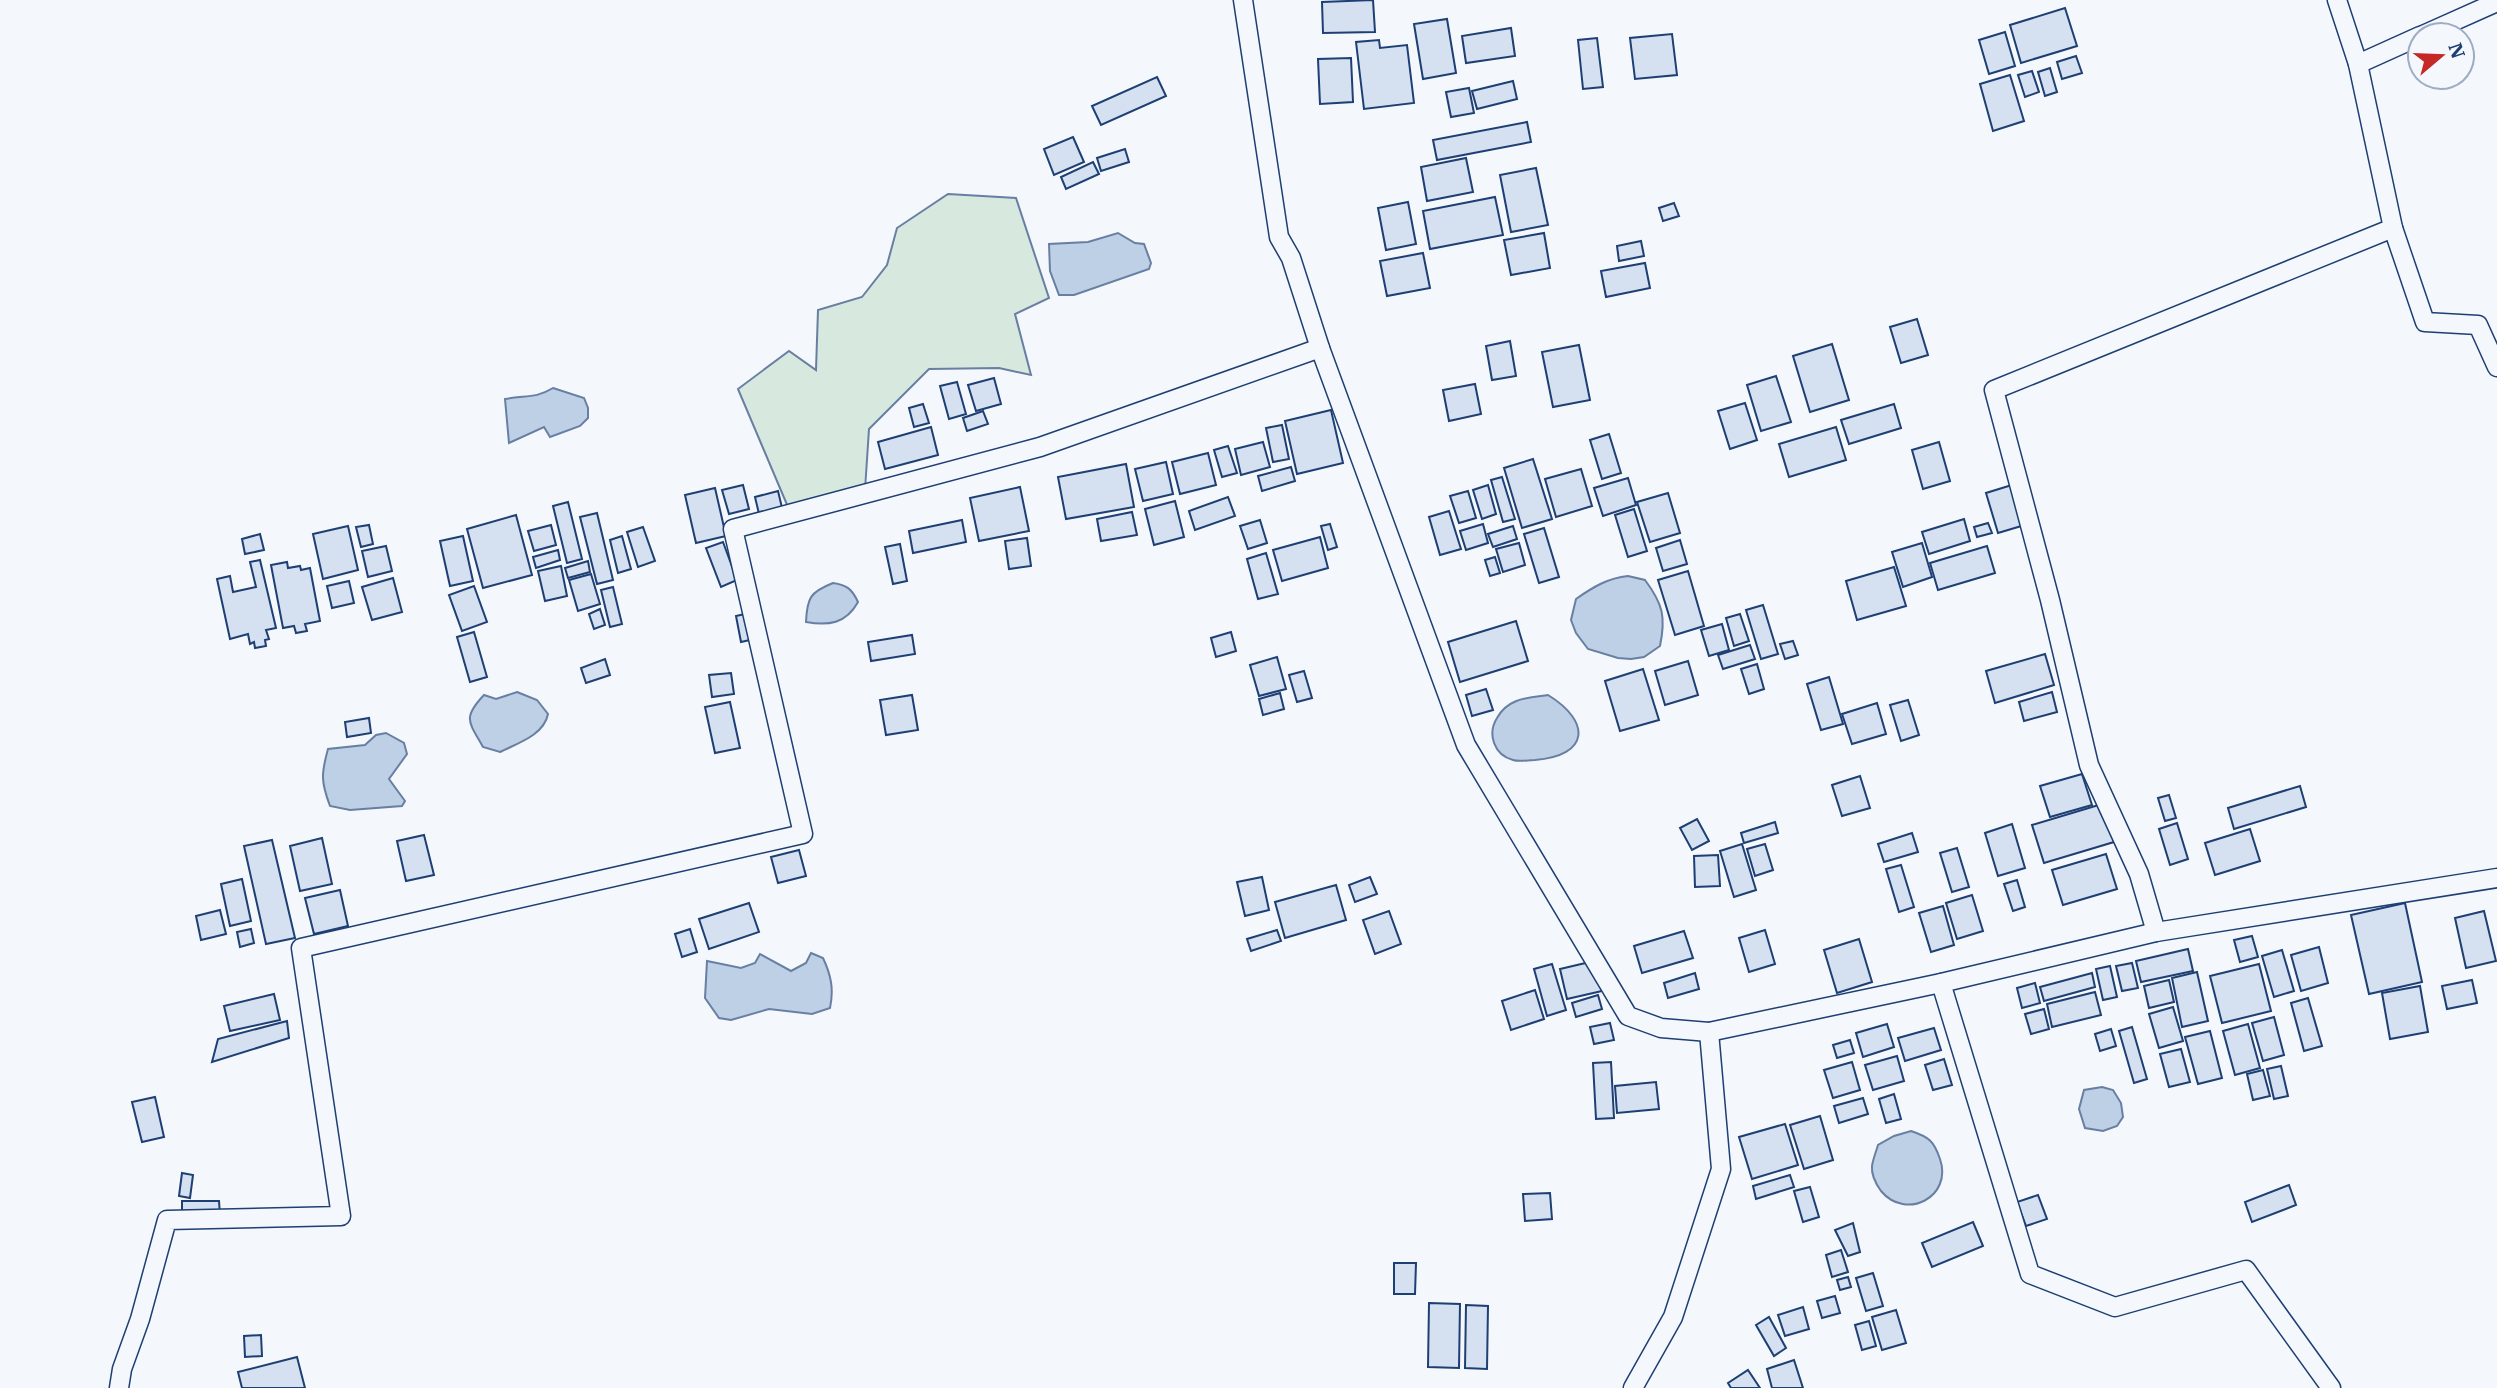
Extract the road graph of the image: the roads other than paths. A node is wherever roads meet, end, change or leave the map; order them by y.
1 (1243, 0) edge
2 (2337, 0) edge
3 (2497, 2) edge
4 (2455, 21) edge
5 (2406, 43) edge
6 (2357, 64) junction
7 (2393, 228) junction
8 (1320, 348) junction
9 (2497, 367) edge
10 (2497, 878) edge
11 (2156, 932) junction
12 (1941, 983) junction
13 (1709, 1031) junction
14 (119, 1388) edge
15 (1633, 1388) edge
16 (2331, 1388) edge

1 - 8 street
2 - 6 street
3 - 4 street
5 - 6 street
6 - 7 street
7 - 9 street
7 - 11 street
8 - 13 street
8 - 14 street
10 - 11 street
11 - 12 street
12 - 13 street
12 - 16 street
13 - 15 street

